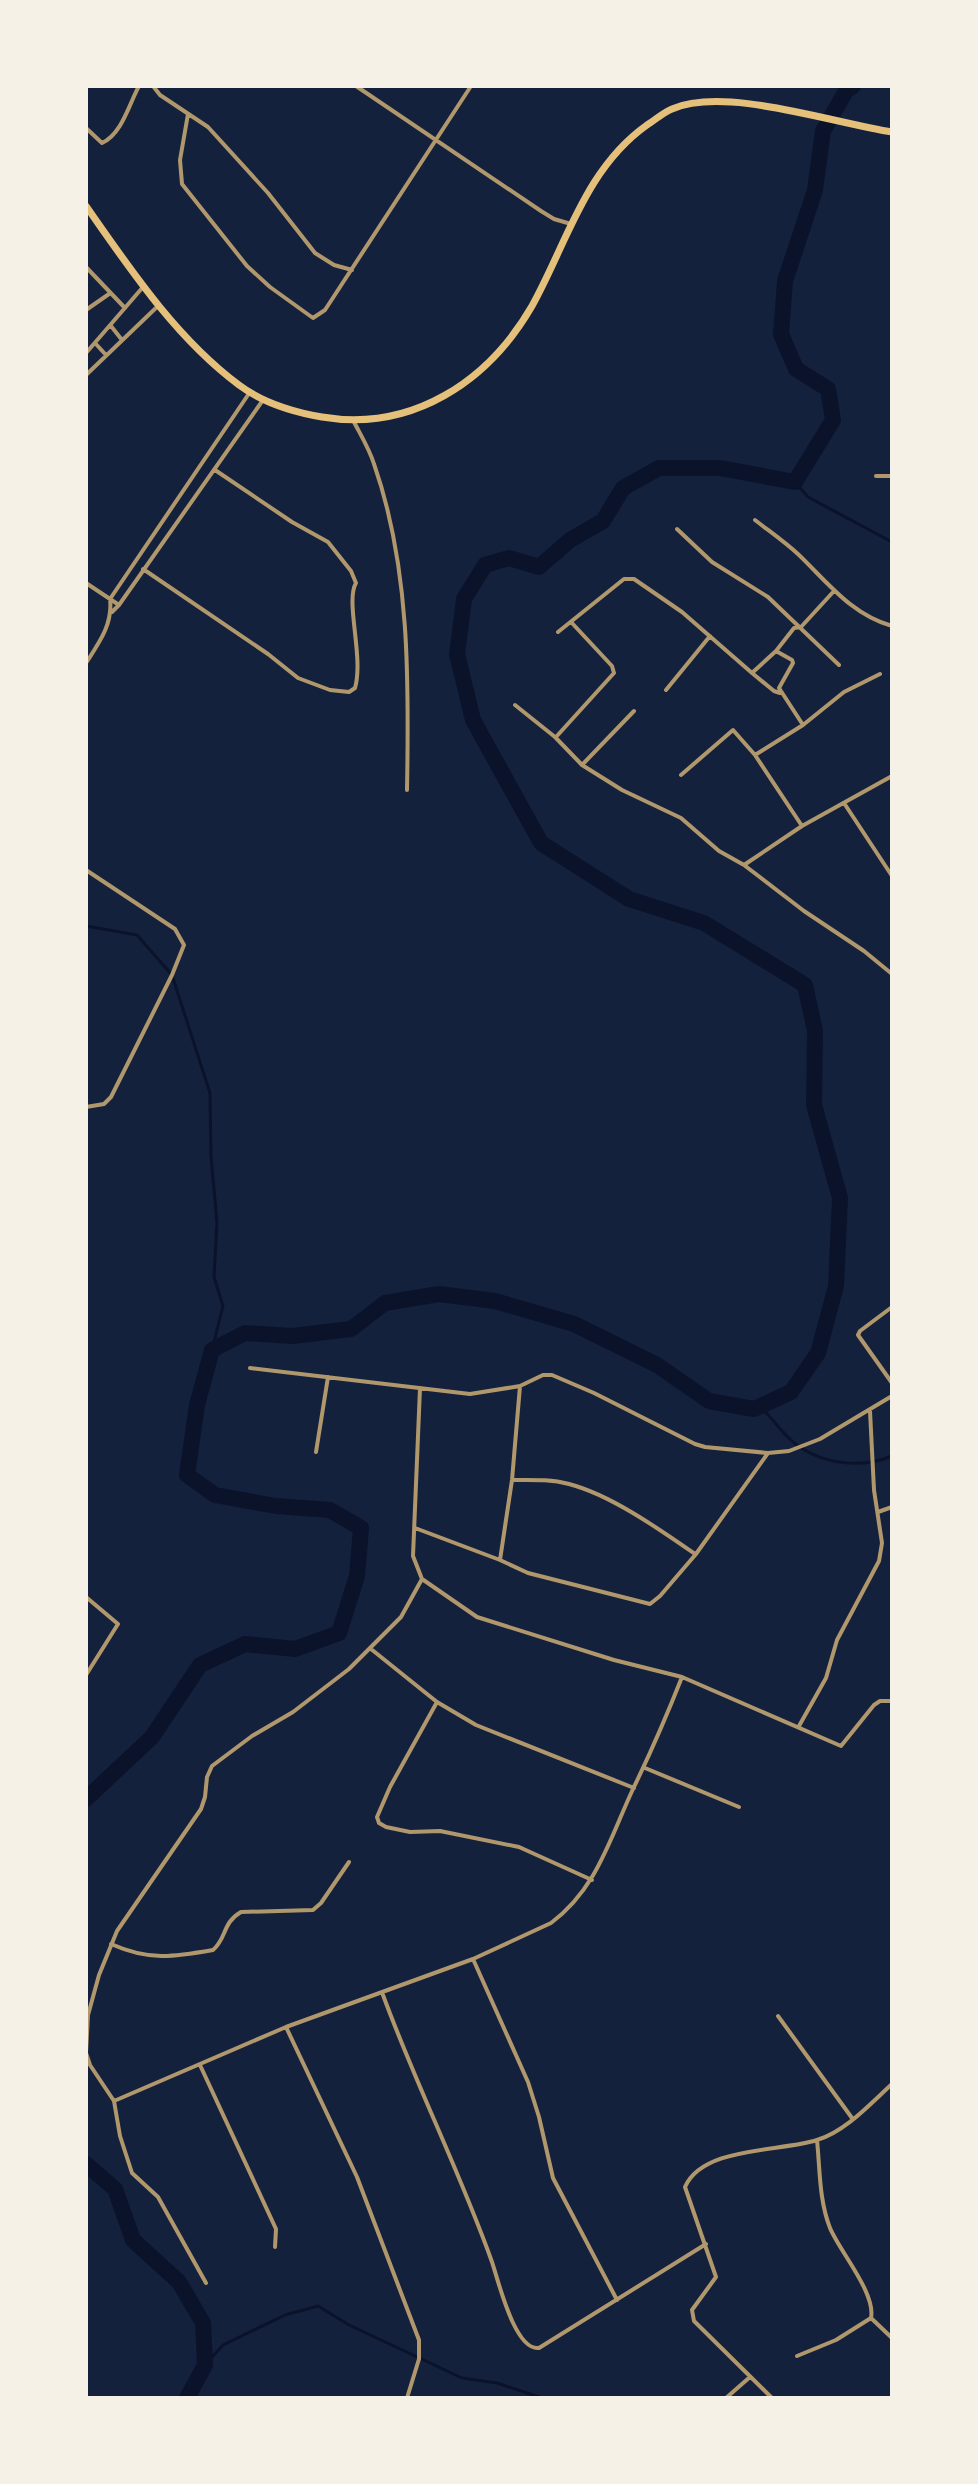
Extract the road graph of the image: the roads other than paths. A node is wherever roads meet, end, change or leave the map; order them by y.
1 (139, 86) edge
2 (153, 86) edge
3 (356, 86) edge
4 (471, 86) edge
5 (188, 114) junction
6 (86, 128) edge
7 (889, 132) edge
8 (436, 140) junction
9 (86, 206) edge
10 (571, 224) junction
11 (86, 267) edge
12 (352, 270) junction
13 (143, 287) junction
14 (109, 294) junction
15 (160, 305) junction
16 (125, 308) junction
17 (86, 310) edge
18 (110, 326) junction
19 (122, 340) junction
20 (95, 343) junction
21 (86, 353) edge
22 (106, 355) junction
23 (86, 375) edge
24 (250, 392) junction
25 (263, 400) junction
26 (353, 420) junction
27 (215, 470) junction
28 (876, 476) dead end
29 (892, 476) edge
30 (755, 520) dead end
31 (677, 529) dead end
32 (143, 569) junction
33 (86, 583) edge
34 (834, 591) junction
35 (110, 599) junction
36 (119, 605) junction
37 (112, 612) junction
38 (571, 622) junction
39 (892, 626) edge
40 (801, 627) junction
41 (558, 632) dead end
42 (710, 636) junction
43 (776, 651) junction
44 (86, 663) edge
45 (839, 665) dead end
46 (752, 673) junction
47 (880, 674) dead end
48 (666, 690) dead end
49 (780, 693) junction
50 (515, 705) dead end
51 (634, 711) dead end
52 (803, 725) junction
53 (555, 737) junction
54 (755, 755) junction
55 (582, 765) junction
56 (681, 775) dead end
57 (892, 776) edge
58 (407, 790) dead end
59 (844, 803) junction
60 (802, 826) junction
61 (744, 865) junction
62 (86, 870) edge
63 (892, 876) edge
64 (892, 974) edge
65 (86, 1107) edge
66 (892, 1307) edge
67 (250, 1368) dead end
68 (328, 1377) junction
69 (892, 1383) edge
70 (520, 1386) junction
71 (420, 1388) junction
72 (892, 1396) edge
73 (870, 1411) junction
74 (316, 1452) dead end
75 (768, 1453) junction
76 (512, 1480) junction
77 (892, 1507) edge
78 (878, 1512) junction
79 (415, 1528) junction
80 (696, 1554) junction
81 (500, 1560) junction
82 (422, 1579) junction
83 (86, 1597) edge
84 (371, 1649) junction
85 (86, 1675) edge
86 (682, 1677) junction
87 (892, 1701) edge
88 (437, 1702) junction
89 (799, 1726) junction
90 (645, 1768) junction
91 (634, 1788) junction
92 (739, 1807) dead end
93 (349, 1862) dead end
94 (592, 1880) junction
95 (111, 1944) junction
96 (473, 1959) junction
97 (382, 1994) junction
98 (778, 2016) dead end
99 (286, 2027) junction
100 (200, 2065) junction
101 (892, 2084) edge
102 (114, 2101) junction
103 (852, 2118) junction
104 (817, 2140) junction
105 (706, 2244) junction
106 (275, 2247) dead end
107 (206, 2283) dead end
108 (617, 2300) junction
109 (871, 2318) junction
110 (892, 2338) edge
111 (797, 2356) dead end
112 (750, 2377) junction
113 (407, 2398) edge
114 (726, 2398) edge
115 (772, 2398) edge

1 - 6 street
2 - 5 street
3 - 8 street
4 - 8 street
5 - 12 street
5 - 12 street
7 - 10 highway
8 - 10 street
8 - 12 street
9 - 13 highway
10 - 26 highway
11 - 14 street
13 - 15 highway
13 - 16 street
14 - 16 street
14 - 17 street
15 - 19 street
15 - 24 highway
16 - 18 street
18 - 19 street
18 - 20 street
19 - 22 street
20 - 21 street
20 - 22 street
22 - 23 street
24 - 25 highway
24 - 35 street
25 - 26 highway
25 - 27 street
26 - 58 street
27 - 32 street
27 - 32 street
28 - 29 street
30 - 34 street
31 - 40 street
32 - 36 street
33 - 35 street
34 - 39 street
34 - 40 street
35 - 36 street
35 - 37 street
36 - 37 street
37 - 44 street
38 - 41 street
38 - 42 street
38 - 53 street
40 - 43 street
40 - 45 street
42 - 46 street
42 - 48 street
43 - 46 street
43 - 49 street
46 - 49 street
47 - 52 street
49 - 52 street
50 - 53 street
51 - 55 street
52 - 54 street
53 - 55 street
54 - 56 street
54 - 60 street
55 - 61 street
57 - 59 street
59 - 60 street
59 - 63 street
60 - 61 street
61 - 64 street
62 - 65 street
66 - 69 street
67 - 68 street
68 - 71 street
68 - 74 street
70 - 71 street
70 - 75 street
70 - 76 street
71 - 79 street
72 - 73 street
73 - 75 street
73 - 78 street
75 - 80 street
76 - 80 street
76 - 81 street
77 - 78 street
78 - 89 street
79 - 81 street
79 - 82 street
80 - 81 street
82 - 84 street
82 - 86 street
83 - 85 street
84 - 88 street
84 - 95 street
86 - 89 street
86 - 90 street
87 - 89 street
88 - 91 street
88 - 94 street
90 - 91 street
90 - 92 street
91 - 94 street
93 - 95 street
94 - 96 street
95 - 102 street
96 - 97 street
96 - 108 street
97 - 99 street
97 - 108 street
98 - 103 street
99 - 100 street
99 - 113 street
100 - 102 street
100 - 106 street
101 - 103 street
102 - 107 street
103 - 104 street
104 - 105 street
104 - 109 street
105 - 108 street
105 - 112 street
109 - 110 street
109 - 111 street
112 - 114 street
112 - 115 street

